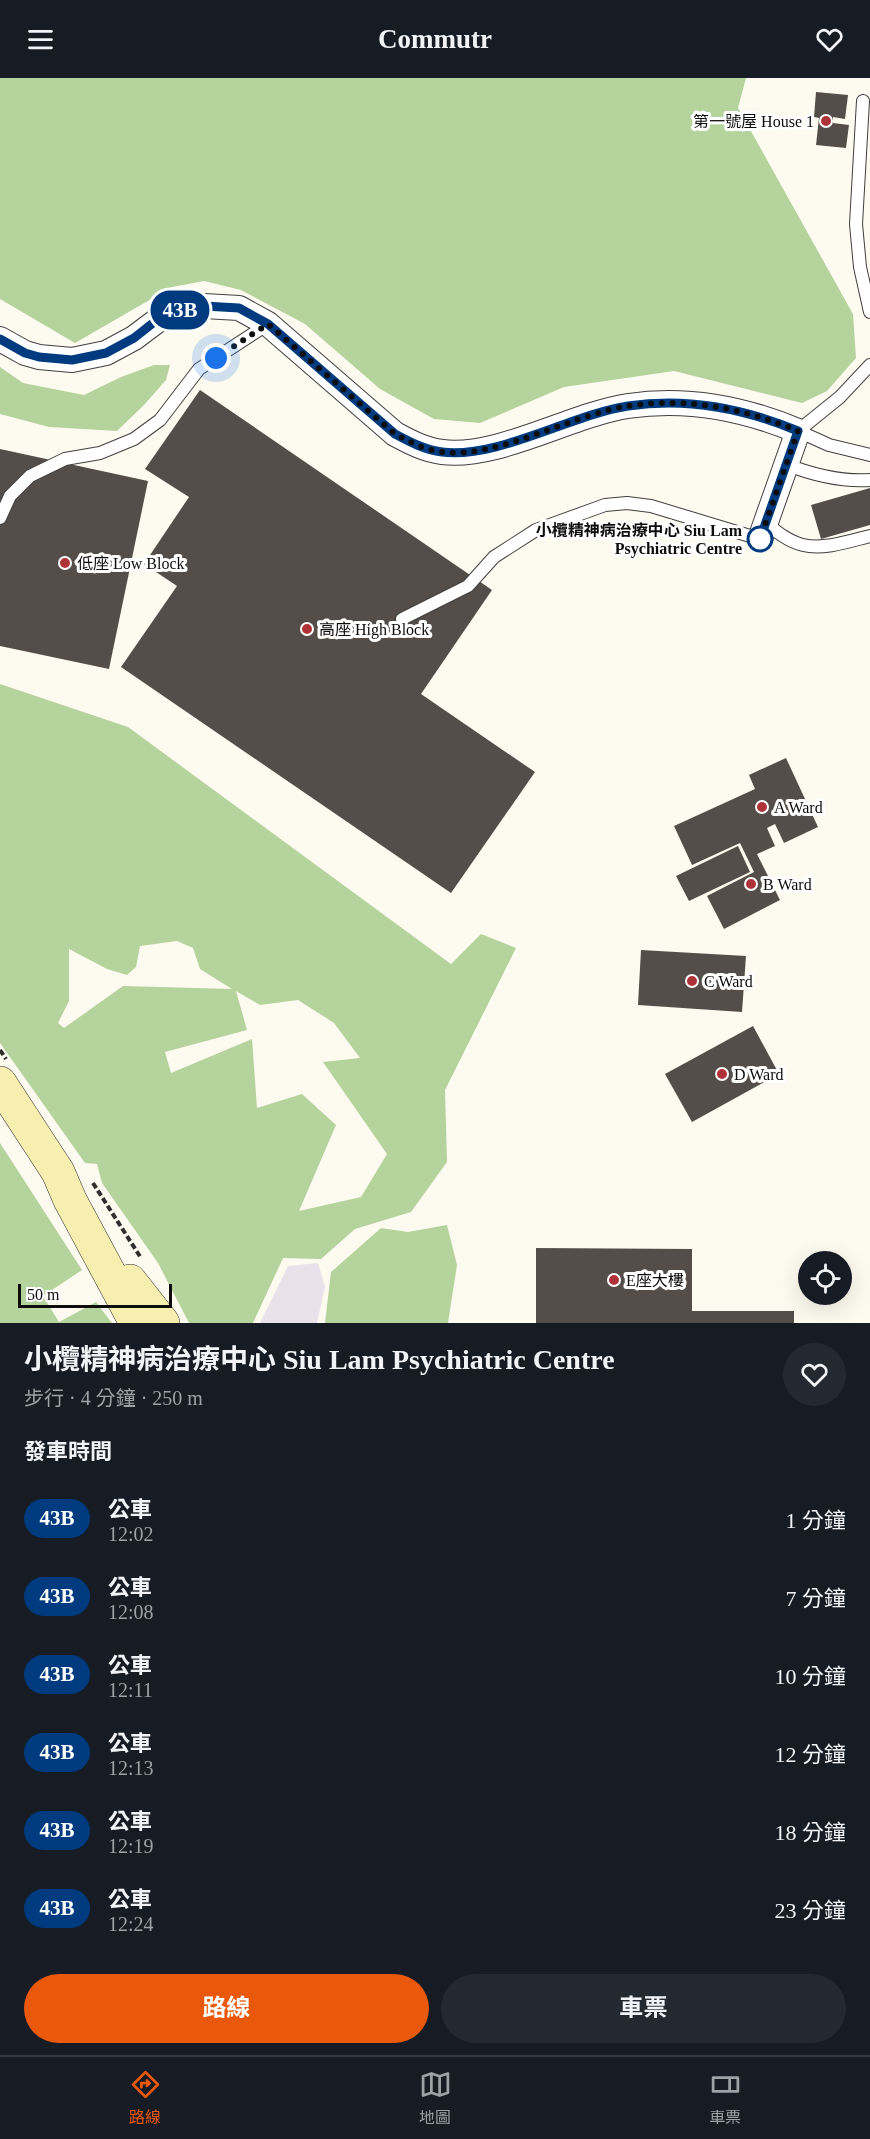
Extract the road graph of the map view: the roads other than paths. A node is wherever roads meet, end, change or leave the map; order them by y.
1 (863, 101) dead end
2 (870, 312) edge
3 (268, 324) junction
4 (0, 339) edge
5 (870, 365) edge
6 (798, 431) junction
7 (870, 455) edge
8 (785, 464) junction
9 (870, 480) edge
10 (0, 518) edge
11 (763, 531) junction
12 (870, 536) edge
13 (402, 619) dead end
14 (0, 1083) edge
15 (80, 1219) junction
16 (136, 1323) edge
17 (164, 1323) edge

1 - 2 lane
3 - 4 street
3 - 6 street
3 - 10 lane
5 - 6 lane
6 - 7 lane
6 - 8 street
8 - 9 lane
8 - 11 street
11 - 12 lane
11 - 13 lane
14 - 15 main road
15 - 16 main road
15 - 17 main road

